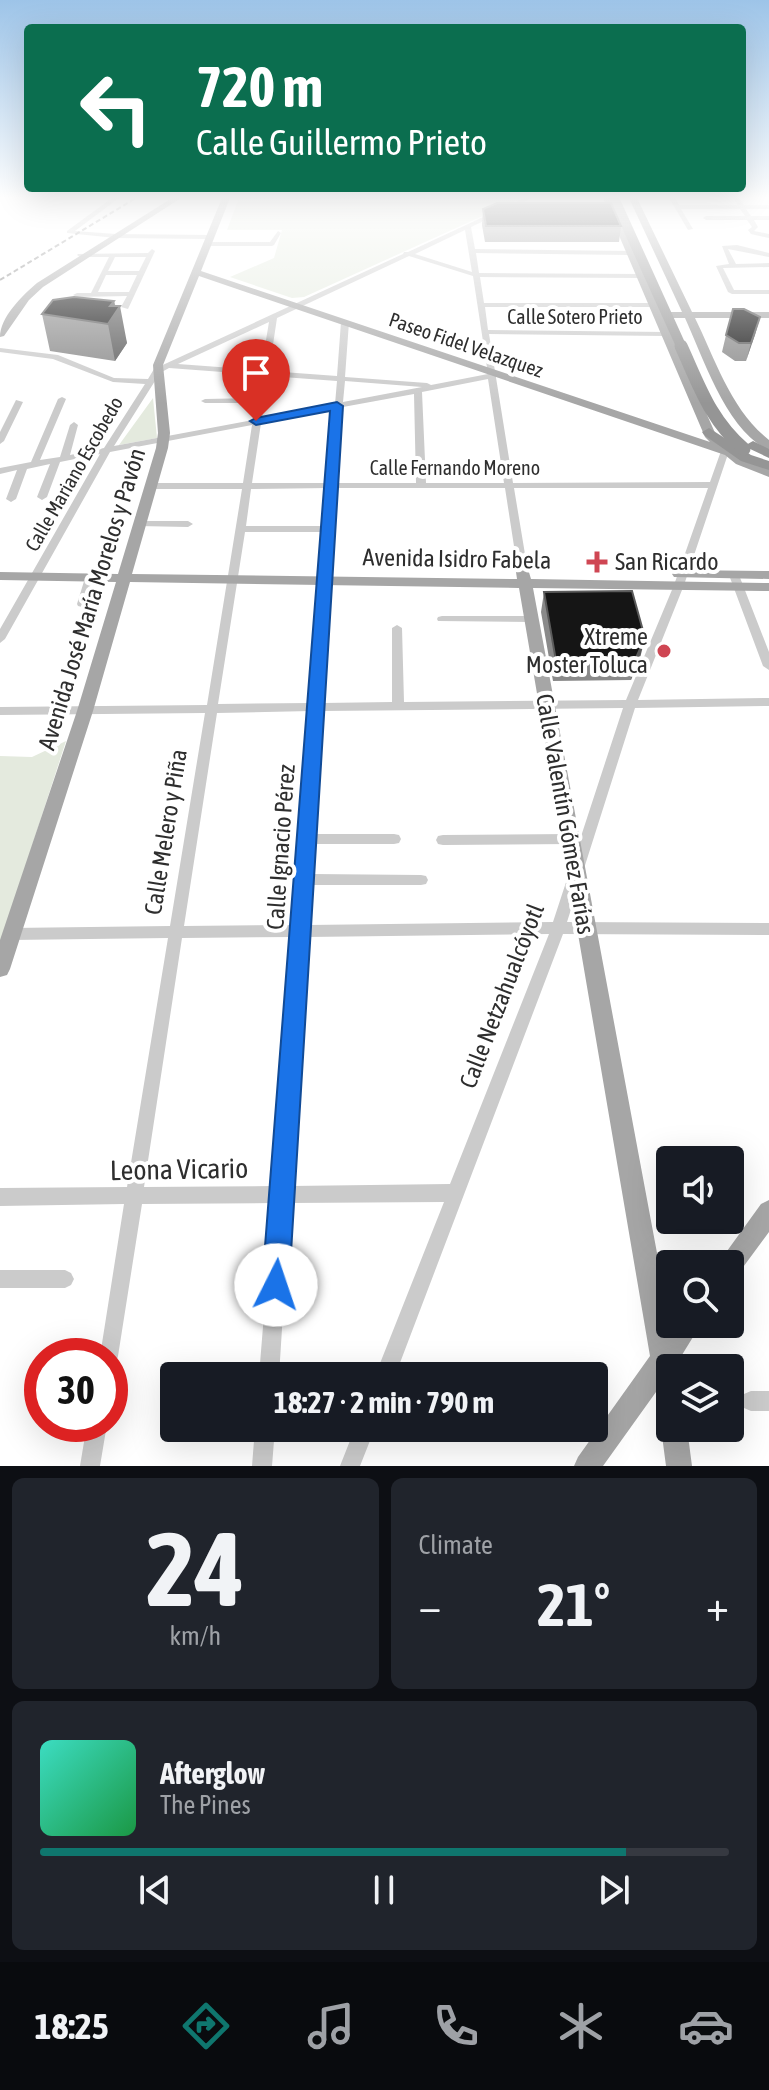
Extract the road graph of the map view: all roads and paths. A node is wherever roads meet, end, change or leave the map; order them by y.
1 (66, 266) edge
2 (69, 266) edge
3 (107, 266) edge
4 (144, 266) edge
5 (198, 266) edge
6 (378, 266) edge
7 (448, 266) edge
8 (474, 266) edge
9 (637, 266) edge
10 (645, 266) edge
11 (656, 266) edge
12 (666, 266) edge
13 (719, 266) edge
14 (196, 272) junction
15 (104, 273) junction
16 (141, 273) junction
17 (475, 275) junction
18 (642, 276) junction
19 (769, 292) edge
20 (131, 294) junction
21 (77, 295) edge
22 (93, 295) junction
23 (681, 299) junction
24 (296, 305) junction
25 (480, 305) junction
26 (125, 307) dead end
27 (655, 310) junction
28 (274, 316) junction
29 (690, 317) junction
30 (769, 317) edge
31 (345, 322) junction
32 (0, 324) edge
33 (485, 332) junction
34 (698, 333) junction
35 (0, 334) edge
36 (665, 334) junction
37 (0, 350) edge
38 (677, 363) junction
39 (714, 366) junction
40 (162, 368) junction
41 (264, 373) junction
42 (492, 375) junction
43 (339, 378) junction
44 (149, 382) junction
45 (433, 387) junction
46 (216, 390) dead end
47 (418, 390) junction
48 (62, 399) dead end
49 (259, 400) junction
50 (19, 402) dead end
51 (337, 406) junction
52 (256, 421) junction
53 (74, 425) dead end
54 (709, 432) junction
55 (164, 439) junction
56 (0, 441) edge
57 (769, 446) edge
58 (748, 447) junction
59 (107, 450) junction
60 (725, 451) junction
61 (769, 454) edge
62 (60, 460) junction
63 (769, 465) edge
64 (29, 466) junction
65 (0, 471) edge
66 (769, 473) edge
67 (711, 485) junction
68 (152, 486) junction
69 (246, 486) junction
70 (331, 486) junction
71 (421, 486) junction
72 (509, 486) junction
73 (42, 497) dead end
74 (11, 499) dead end
75 (141, 524) junction
76 (188, 524) dead end
77 (239, 529) junction
78 (328, 529) junction
79 (0, 567) edge
80 (38, 572) junction
81 (126, 573) junction
82 (232, 574) junction
83 (326, 575) junction
84 (769, 575) edge
85 (0, 576) edge
86 (524, 577) junction
87 (90, 578) junction
88 (680, 579) junction
89 (737, 581) junction
90 (769, 587) edge
91 (82, 604) dead end
92 (442, 619) dead end
93 (531, 619) junction
94 (397, 628) dead end
95 (0, 639) edge
96 (769, 666) edge
97 (769, 702) edge
98 (630, 705) junction
99 (545, 706) junction
100 (317, 707) junction
101 (398, 707) junction
102 (211, 708) junction
103 (0, 711) edge
104 (85, 711) junction
105 (308, 839) junction
106 (394, 839) dead end
107 (571, 839) junction
108 (443, 840) dead end
109 (576, 869) junction
110 (305, 879) junction
111 (421, 880) dead end
112 (558, 928) junction
113 (586, 928) junction
114 (769, 929) edge
115 (302, 932) junction
116 (176, 933) junction
117 (11, 934) junction
118 (0, 969) edge
119 (454, 1193) junction
120 (282, 1194) junction
121 (135, 1195) junction
122 (0, 1197) edge
123 (769, 1212) edge
124 (742, 1250) edge
125 (0, 1279) edge
126 (65, 1279) dead end
127 (112, 1338) edge
128 (663, 1354) edge
129 (270, 1362) edge
130 (390, 1362) edge
131 (656, 1369) edge
132 (94, 1442) edge
133 (264, 1442) edge
134 (359, 1442) edge
135 (676, 1442) edge
136 (90, 1466) edge
137 (262, 1466) edge
138 (350, 1466) edge
139 (587, 1466) edge
140 (679, 1466) edge

1 - 32 main road
2 - 35 main road
3 - 15 street
4 - 16 street
5 - 14 main road, Avenida José María Morelos y Pavón
6 - 24 street
7 - 17 street
8 - 17 street, Calle Valentín Gómez Farías
9 - 18 main road
10 - 58 highway, bridge
11 - 58 highway
12 - 23 main road
13 - 19 street
14 - 24 main road, Paseo Fidel Velazquez
14 - 40 main road, Avenida José María Morelos y Pavón
15 - 16 street
15 - 22 street
16 - 20 street
17 - 18 street
17 - 25 street, Calle Valentín Gómez Farías
18 - 27 main road
20 - 22 street
20 - 26 street
21 - 22 street
23 - 27 main road
23 - 29 main road
24 - 28 street
24 - 31 main road, Paseo Fidel Velazquez
25 - 27 street
25 - 33 street, Calle Valentín Gómez Farías
27 - 29 main road
27 - 36 main road
28 - 40 street
28 - 41 street, Calle Melero y Piña
29 - 30 main road
29 - 34 main road
31 - 42 main road, Paseo Fidel Velazquez
31 - 43 street, Calle Ignacio Pérez
33 - 36 street, Calle Sotero Prieto
33 - 42 street, Calle Valentín Gómez Farías
34 - 36 main road
34 - 39 main road
36 - 38 main road
37 - 44 street
38 - 39 main road
38 - 54 main road
39 - 57 main road
40 - 41 street
40 - 44 street, Calle Mariano Escobedo
40 - 55 main road, Avenida José María Morelos y Pavón
41 - 43 street
41 - 49 street, Calle Melero y Piña
42 - 45 street
42 - 60 main road, Paseo Fidel Velazquez
42 - 72 street, Calle Valentín Gómez Farías
43 - 45 street
43 - 51 street, Calle Ignacio Pérez
44 - 59 street, Calle Mariano Escobedo
45 - 47 street
46 - 49 street
47 - 51 street
47 - 71 street
48 - 64 street
49 - 52 street, Calle Melero y Piña
50 - 56 street
51 - 52 street
51 - 70 street, Calle Ignacio Pérez
52 - 55 street
52 - 69 street, Calle Melero y Piña
53 - 62 street
54 - 60 main road
54 - 63 highway
55 - 59 street
55 - 68 main road, Avenida José María Morelos y Pavón
58 - 61 highway
58 - 63 highway
59 - 62 street
59 - 80 street, Calle Mariano Escobedo
60 - 66 main road, Paseo Fidel Velazquez
60 - 67 street, Calle Netzahualcóyotl
62 - 64 street
62 - 73 street
64 - 65 street
64 - 74 street
67 - 72 street, Calle Fernando Moreno
67 - 88 street, Calle Netzahualcóyotl
68 - 69 street, Calle Fernando Moreno
68 - 75 main road, Avenida José María Morelos y Pavón
69 - 70 street, Calle Fernando Moreno
69 - 77 street, Calle Melero y Piña
70 - 71 street, Calle Fernando Moreno
70 - 78 street, Calle Ignacio Pérez
71 - 72 street, Calle Fernando Moreno
72 - 86 street, Calle Valentín Gómez Farías
75 - 76 street
75 - 81 main road, Avenida José María Morelos y Pavón
77 - 78 street
77 - 82 street, Calle Melero y Piña
78 - 83 street, Calle Ignacio Pérez
79 - 80 main road, Avenida Isidro Fabela
80 - 81 main road, Avenida Isidro Fabela
80 - 85 main road, Avenida Isidro Fabela
80 - 87 main road, Avenida Isidro Fabela
80 - 95 street, Calle Mariano Escobedo
81 - 82 main road, Avenida Isidro Fabela
81 - 87 main road, Avenida Isidro Fabela
81 - 104 main road, Avenida José María Morelos y Pavón
82 - 83 main road, Avenida Isidro Fabela
82 - 102 street, Calle Melero y Piña
83 - 86 main road, Avenida Isidro Fabela
83 - 100 street, Calle Ignacio Pérez
84 - 89 main road, Avenida Isidro Fabela
86 - 88 main road, Avenida Isidro Fabela
86 - 93 main road, Calle Valentín Gómez Farías
87 - 91 street
88 - 89 main road, Avenida Isidro Fabela
88 - 98 street, Calle Netzahualcóyotl
89 - 90 main road, Avenida Isidro Fabela
89 - 96 street
92 - 93 street
93 - 99 main road, Calle Valentín Gómez Farías
94 - 101 street
97 - 98 street
98 - 99 street
98 - 109 street, Calle Netzahualcóyotl
99 - 101 street
99 - 107 main road, Calle Valentín Gómez Farías
100 - 101 street
100 - 102 street
100 - 105 street, Calle Ignacio Pérez
102 - 104 street
102 - 116 street, Calle Melero y Piña
103 - 104 street
104 - 117 main road, Avenida José María Morelos y Pavón
105 - 106 street
105 - 110 street, Calle Ignacio Pérez
107 - 108 street
107 - 109 main road, Calle Valentín Gómez Farías
109 - 112 street, Calle Netzahualcóyotl
109 - 113 main road, Calle Valentín Gómez Farías
110 - 111 street
110 - 115 street, Calle Ignacio Pérez
112 - 113 street
112 - 115 street
112 - 119 street, Calle Netzahualcóyotl
113 - 114 street
113 - 128 main road, Calle Valentín Gómez Farías
115 - 116 street
115 - 120 street, Calle Ignacio Pérez
116 - 117 street
116 - 121 street, Calle Melero y Piña
117 - 118 main road, Avenida José María Morelos y Pavón
119 - 120 street, Leona Vicario
119 - 130 street, Calle Netzahualcóyotl
120 - 121 street, Leona Vicario
120 - 129 street, Calle Ignacio Pérez
121 - 122 street, Leona Vicario
121 - 127 street, Calle Melero y Piña
123 - 124 main road
125 - 126 street
131 - 139 main road
132 - 136 street
133 - 137 street
134 - 138 street
135 - 140 main road

